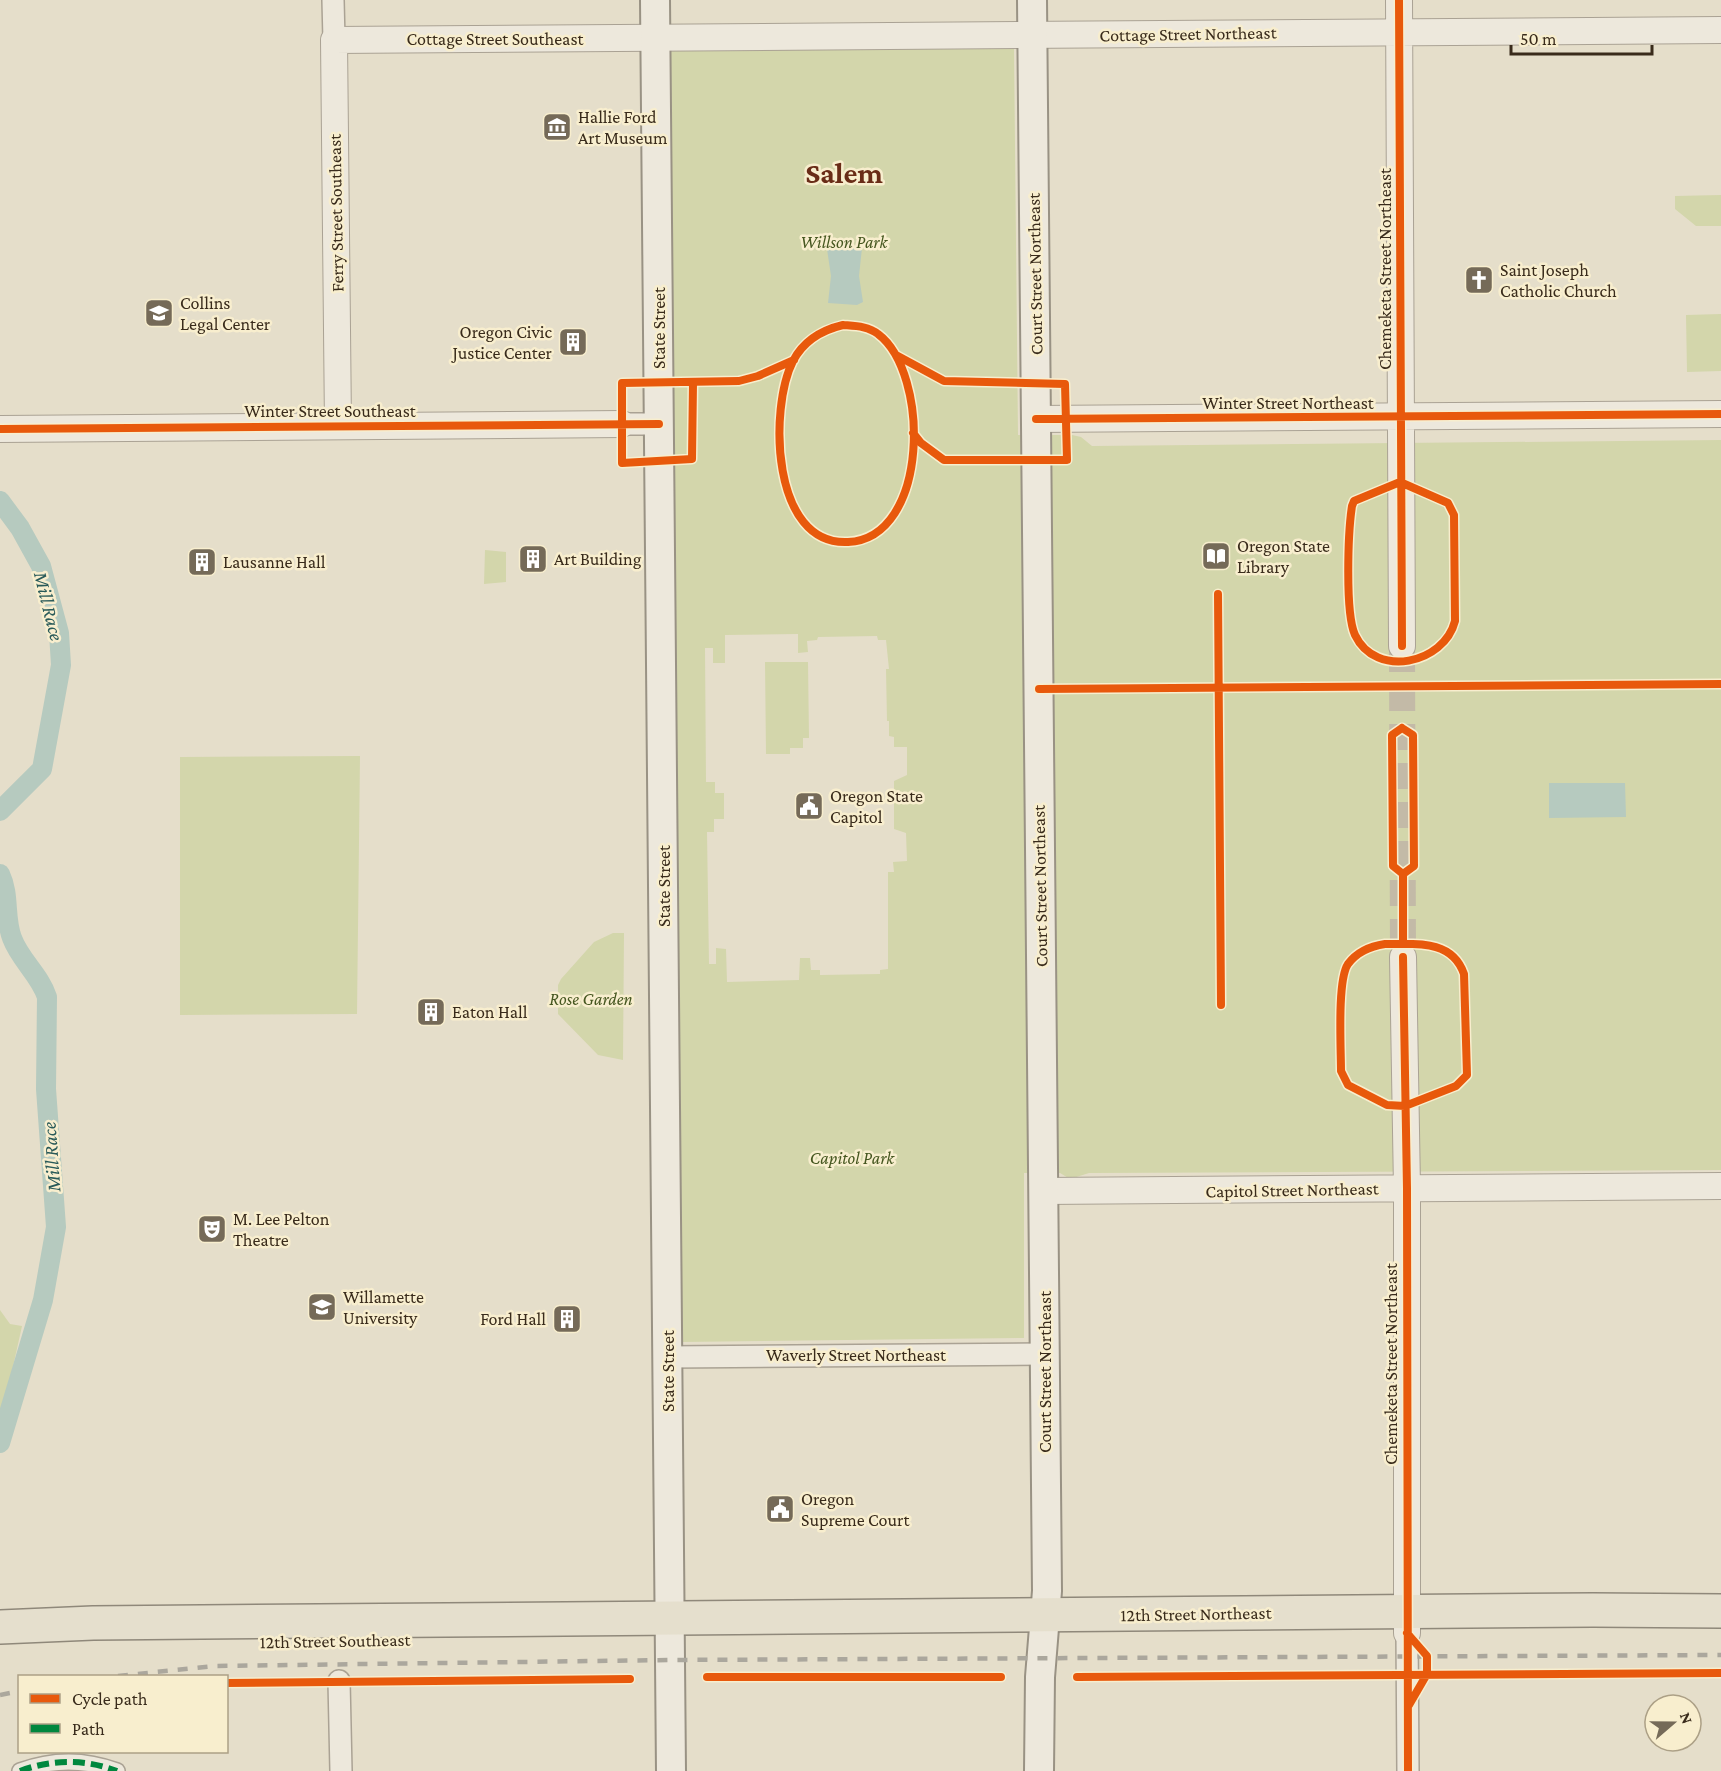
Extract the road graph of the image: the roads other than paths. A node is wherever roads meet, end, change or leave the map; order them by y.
1 (333, 0) edge
2 (655, 0) edge
3 (1032, 0) edge
4 (1399, 0) edge
5 (1721, 30) edge
6 (1399, 32) junction
7 (1032, 36) junction
8 (656, 38) junction
9 (334, 40) junction
10 (1721, 414) edge
11 (1400, 417) junction
12 (1036, 419) junction
13 (622, 424) joint
14 (659, 424) junction
15 (338, 426) junction
16 (0, 429) edge
17 (1402, 646) tunnel mouth
18 (1403, 957) tunnel mouth
19 (1721, 1186) edge
20 (1407, 1188) junction
21 (1043, 1191) junction
22 (1045, 1354) junction
23 (668, 1357) junction
24 (1721, 1611) edge
25 (1407, 1622) junction
26 (1044, 1625) junction
27 (0, 1627) edge
28 (671, 1627) junction
29 (1721, 1631) edge
30 (0, 1648) edge
31 (339, 1681) dead end
32 (20, 1771) edge
33 (117, 1771) edge
34 (341, 1771) edge
35 (670, 1771) edge
36 (1039, 1771) edge
37 (1408, 1771) edge

1 - 9 street, Ferry Street Southeast
2 - 8 main road, State Street
3 - 7 main road, Court Street Northeast
4 - 6 street, Chemeketa Street Northeast
5 - 6 street, Cottage Street Northeast
6 - 7 street, Cottage Street Northeast
6 - 11 street, Chemeketa Street Northeast
7 - 8 street, Cottage Street Northeast
7 - 12 main road, Court Street Northeast
8 - 9 street, Cottage Street Southeast
8 - 14 main road, State Street
9 - 15 street, Ferry Street Southeast
10 - 11 street, Winter Street Northeast
11 - 12 street, Winter Street Northeast
11 - 17 street, Chemeketa Street Northeast
12 - 21 main road, Court Street Northeast
13 - 14 street, Winter Street Southeast
13 - 15 street, Winter Street Southeast
14 - 23 main road, State Street
15 - 16 street, Winter Street Southeast
18 - 20 street, Chemeketa Street Northeast
19 - 20 street, Capitol Street Northeast
20 - 21 street, Capitol Street Northeast
20 - 25 street, Chemeketa Street Northeast
21 - 22 main road, Court Street Northeast
22 - 23 street, Waverly Street Northeast
22 - 26 main road, Court Street Northeast
23 - 28 main road, State Street
24 - 25 main road, 12th Street Northeast
25 - 26 main road, 12th Street Northeast
25 - 29 main road, 12th Street Northeast
25 - 37 street, Chemeketa Street Northeast
26 - 28 main road, 12th Street Northeast
26 - 36 main road, Court Street Northeast
27 - 28 main road, 12th Street Southeast
28 - 30 main road, 12th Street Southeast
28 - 35 main road, State Street
31 - 34 street
32 - 33 street

